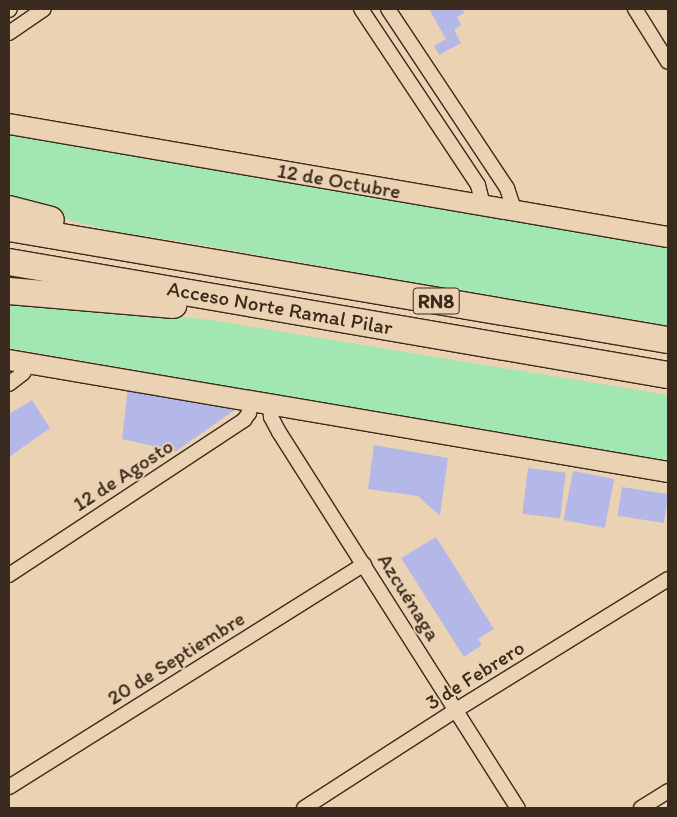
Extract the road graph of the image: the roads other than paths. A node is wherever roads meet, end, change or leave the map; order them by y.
1 (44, 9) edge
2 (361, 9) edge
3 (388, 9) edge
4 (635, 9) edge
5 (9, 33) edge
6 (668, 62) edge
7 (439, 83) junction
8 (420, 96) junction
9 (9, 124) edge
10 (483, 205) junction
11 (9, 209) edge
12 (515, 212) junction
13 (9, 228) edge
14 (668, 237) edge
15 (9, 262) edge
16 (204, 262) junction
17 (9, 292) edge
18 (360, 321) junction
19 (668, 340) edge
20 (9, 360) edge
21 (30, 362) junction
22 (668, 375) edge
23 (9, 384) edge
24 (249, 402) junction
25 (270, 406) junction
26 (668, 472) edge
27 (364, 564) junction
28 (9, 575) edge
29 (668, 579) edge
30 (456, 710) junction
31 (9, 787) edge
32 (668, 791) edge
33 (304, 808) edge
34 (518, 808) edge
35 (641, 808) edge

1 - 5 street
2 - 8 street
3 - 7 street
4 - 6 street
7 - 8 street
7 - 12 street
8 - 10 street
9 - 10 street, 12 de Octubre
10 - 12 street, 12 de Octubre
11 - 16 highway
12 - 14 street, 12 de Octubre
13 - 16 highway, Acceso Norte Ramal Pilar / RN8
15 - 18 highway, Acceso Norte Ramal Pilar / RN8
16 - 19 highway, Acceso Norte Ramal Pilar / RN8
17 - 18 highway
18 - 22 highway, Acceso Norte Ramal Pilar / RN8
20 - 21 street
21 - 23 street
21 - 24 street
24 - 25 street
24 - 28 street, 12 de Agosto
25 - 26 street
25 - 27 street, Azcuénaga
27 - 30 street, Azcuénaga
27 - 31 street, 20 de Septiembre
29 - 30 street, 3 de Febrero
30 - 33 street, 3 de Febrero
30 - 34 street, Azcuénaga
32 - 35 street

